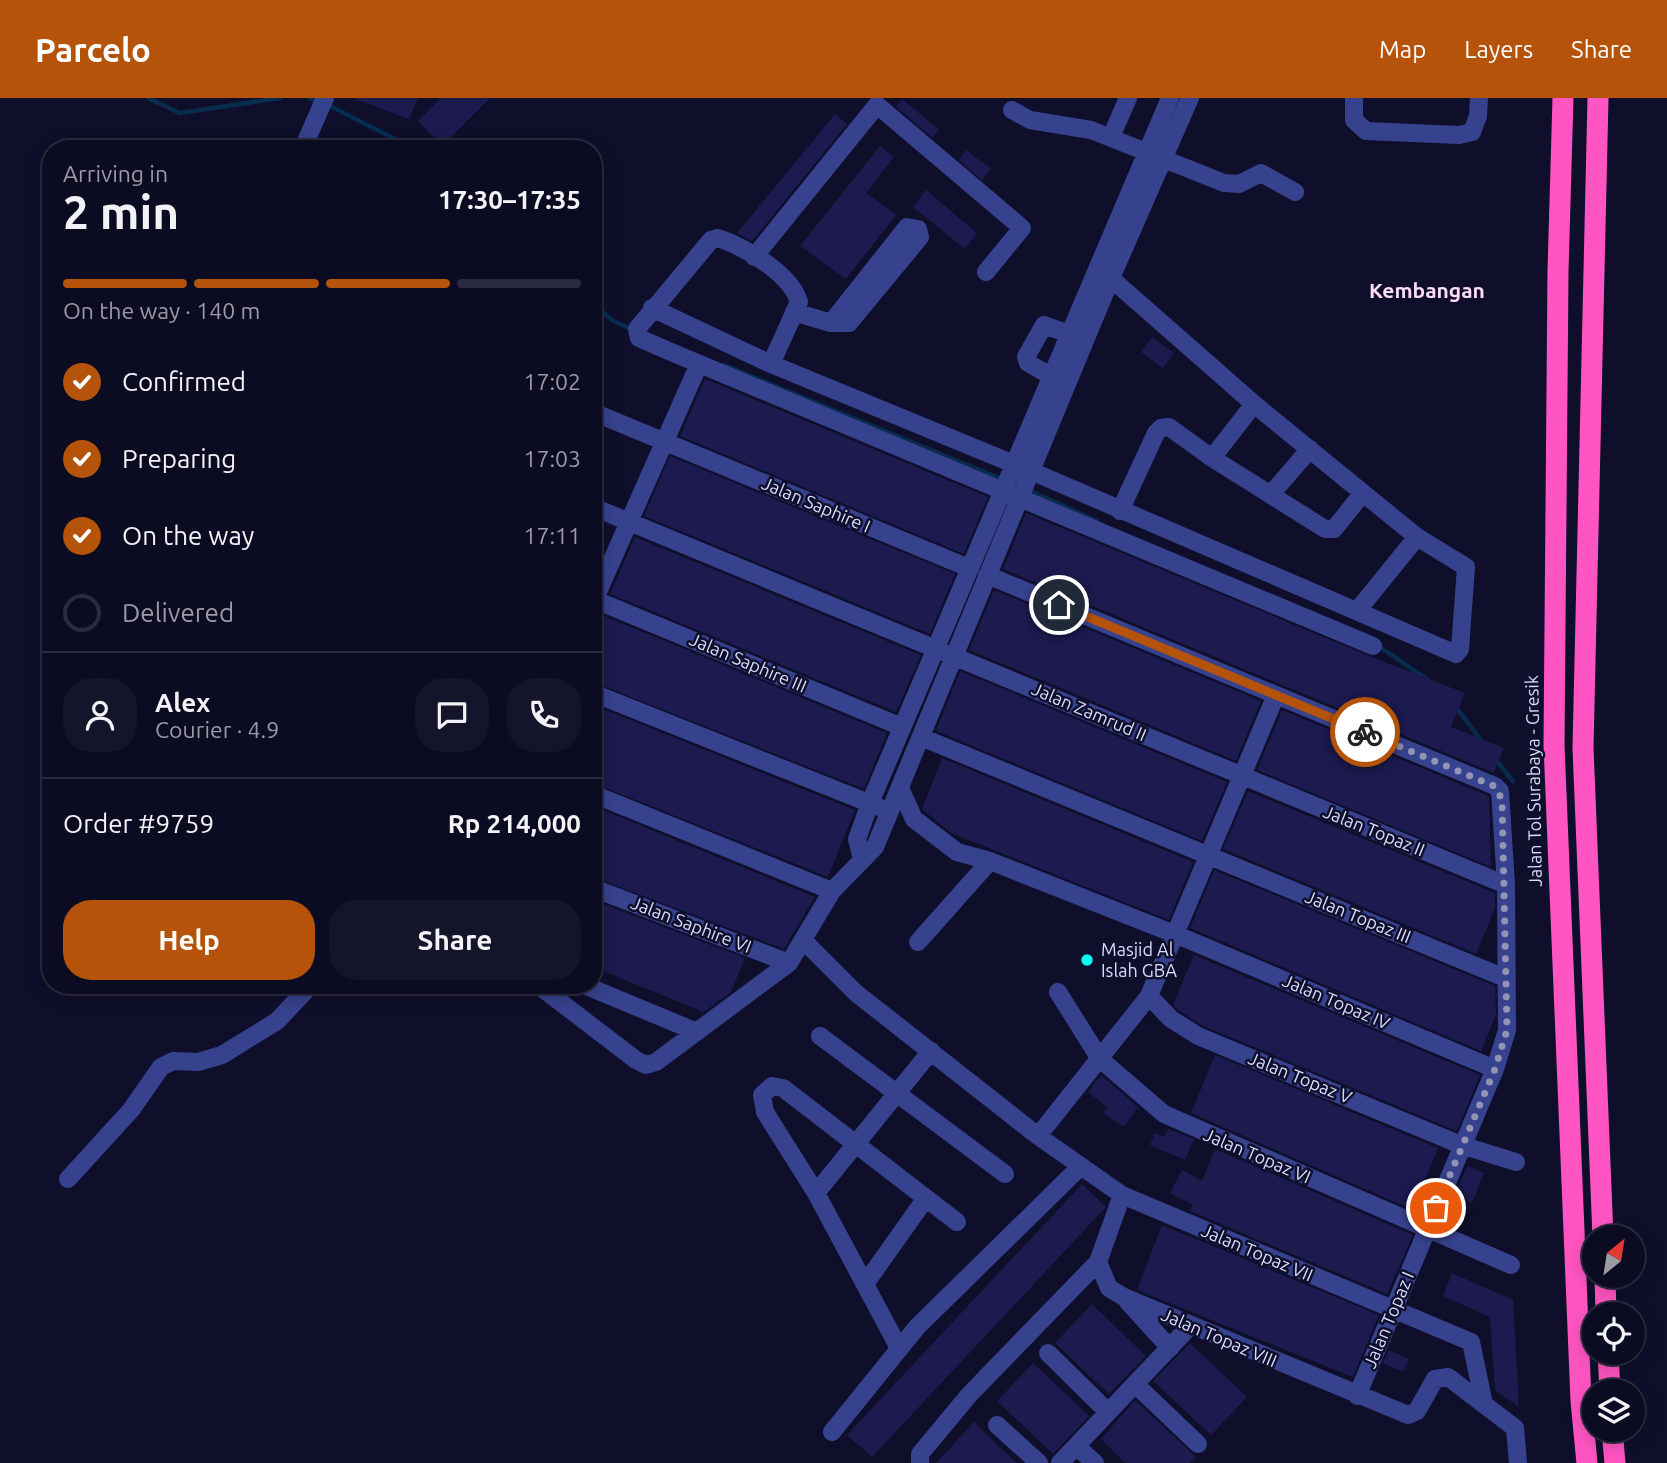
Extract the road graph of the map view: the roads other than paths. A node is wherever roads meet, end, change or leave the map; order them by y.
1 (325, 98) edge
2 (1128, 98) edge
3 (1170, 98) edge
4 (1191, 98) edge
5 (1354, 98) edge
6 (1479, 98) edge
7 (1563, 98) edge
8 (1598, 98) edge
9 (879, 101) edge
10 (1012, 110) dead end
11 (1111, 137) junction
12 (307, 139) dead end
13 (1155, 156) junction
14 (1296, 192) dead end
15 (754, 257) junction
16 (986, 272) dead end
17 (1104, 273) junction
18 (652, 308) junction
19 (794, 312) junction
20 (831, 323) junction
21 (1069, 334) junction
22 (699, 364) junction
23 (771, 364) junction
24 (1051, 376) junction
25 (1254, 404) junction
26 (602, 416) edge
27 (663, 441) junction
28 (1310, 449) junction
29 (1212, 458) junction
30 (1008, 477) junction
31 (1025, 485) junction
32 (1363, 492) junction
33 (1271, 494) junction
34 (1120, 511) junction
35 (602, 512) edge
36 (629, 522) junction
37 (1134, 531) junction
38 (1418, 537) junction
39 (969, 568) junction
40 (987, 575) junction
41 (602, 582) edge
42 (602, 603) edge
43 (1357, 611) junction
44 (1373, 646) dead end
45 (934, 650) junction
46 (954, 655) junction
47 (1276, 695) junction
48 (602, 697) edge
49 (902, 727) junction
50 (921, 737) junction
51 (1243, 777) junction
52 (900, 788) junction
53 (602, 798) edge
54 (870, 803) junction
55 (890, 811) junction
56 (1210, 856) junction
57 (862, 859) junction
58 (990, 861) junction
59 (1506, 885) junction
60 (602, 891) edge
61 (832, 891) junction
62 (1177, 935) junction
63 (804, 941) junction
64 (918, 942) dead end
65 (789, 963) junction
66 (1505, 978) junction
67 (602, 992) edge
68 (1058, 992) dead end
69 (302, 994) edge
70 (550, 994) edge
71 (1149, 996) junction
72 (697, 1032) junction
73 (820, 1036) dead end
74 (931, 1051) junction
75 (1100, 1059) junction
76 (1495, 1069) junction
77 (895, 1094) junction
78 (1038, 1136) junction
79 (857, 1144) junction
80 (1461, 1145) junction
81 (1516, 1162) dead end
82 (1081, 1166) junction
83 (1005, 1174) dead end
84 (68, 1179) dead end
85 (816, 1193) junction
86 (1122, 1195) junction
87 (926, 1198) junction
88 (957, 1222) dead end
89 (1603, 1225) edge
90 (1427, 1230) junction
91 (1098, 1262) junction
92 (1511, 1265) dead end
93 (865, 1284) junction
94 (1124, 1297) junction
95 (1393, 1311) junction
96 (1191, 1325) junction
97 (899, 1348) junction
98 (1170, 1348) junction
99 (1048, 1353) dead end
100 (1135, 1384) junction
101 (1357, 1396) junction
102 (1484, 1404) junction
103 (1108, 1412) junction
104 (997, 1425) dead end
105 (832, 1432) dead end
106 (1613, 1442) edge
107 (1198, 1444) dead end
108 (1076, 1446) junction
109 (920, 1463) edge
110 (1039, 1463) edge
111 (1060, 1463) edge
112 (1095, 1463) edge
113 (1518, 1463) edge
114 (1587, 1463) edge
115 (1615, 1463) edge

1 - 12 street
2 - 11 street
3 - 13 street
4 - 13 street
5 - 6 street
7 - 114 highway, Jalan Tol Surabaya - Gresik
8 - 89 highway
9 - 15 street
9 - 16 street
10 - 11 street
11 - 13 street
13 - 14 street
13 - 17 street
15 - 18 street
15 - 19 street
17 - 21 street
17 - 25 street
17 - 31 street
18 - 22 street
18 - 23 street
19 - 20 street
19 - 23 street
20 - 20 street
21 - 24 street
21 - 24 street
22 - 27 street
22 - 30 street
23 - 30 street
24 - 30 street
25 - 28 street
25 - 29 street
26 - 27 street, Jalan Saphire I
27 - 36 street
27 - 39 street, Jalan Saphire I
28 - 32 street
28 - 33 street
29 - 33 street
29 - 34 street
30 - 31 street
30 - 31 street
30 - 39 street
31 - 34 street
31 - 37 street
31 - 40 street
32 - 33 street
32 - 38 street
34 - 37 street
35 - 36 street, Jalan Zamrud II
36 - 41 street
36 - 45 street, Jalan Zamrud II
37 - 43 street
37 - 44 street
38 - 43 street
38 - 43 street
39 - 45 street
40 - 46 street
40 - 47 street, Jalan Topaz I
42 - 49 street, Jalan Saphire III
45 - 46 street, Jalan Zamrud II
45 - 49 street
46 - 50 street
46 - 51 street, Jalan Zamrud II
47 - 51 street
47 - 59 street, Jalan Topaz I
48 - 54 street
49 - 54 street
50 - 52 street
50 - 56 street, Jalan Topaz III
51 - 56 street
51 - 59 street, Jalan Topaz II
52 - 55 street
52 - 58 street, Jalan Topaz IV
53 - 61 street
54 - 55 street
54 - 57 street
55 - 57 street
56 - 62 street
56 - 66 street, Jalan Topaz III
57 - 61 street
58 - 62 street, Jalan Topaz IV
58 - 64 street
59 - 66 street, Jalan Topaz I
60 - 65 street, Jalan Saphire VI
61 - 63 street
62 - 71 street
62 - 76 street, Jalan Topaz IV
63 - 65 street
63 - 74 street, Jalan Topaz VII
65 - 72 street
66 - 76 street, Jalan Topaz I
67 - 72 street
68 - 75 street, Jalan Topaz VI
69 - 84 street
70 - 72 street
71 - 75 street
71 - 80 street, Jalan Topaz V
73 - 77 street
74 - 77 street
74 - 78 street, Jalan Topaz VII
75 - 78 street
75 - 90 street, Jalan Topaz VI
76 - 80 street, Jalan Topaz I
77 - 79 street
77 - 83 street
78 - 82 street, Jalan Topaz VII
79 - 85 street
79 - 85 street
79 - 87 street
80 - 81 street, Jalan Topaz V
80 - 90 street, Jalan Topaz I
82 - 86 street, Jalan Topaz VII
82 - 97 street
85 - 93 street
86 - 91 street
86 - 95 street, Jalan Topaz VII
87 - 88 street
87 - 93 street
90 - 92 street, Jalan Topaz VI
90 - 95 street, Jalan Topaz I
91 - 94 street, Jalan Topaz VIII
91 - 109 street
93 - 97 street
94 - 96 street, Jalan Topaz VIII
94 - 98 street
95 - 101 street, Jalan Topaz I
95 - 102 street, Jalan Topaz VII
96 - 98 street
96 - 101 street, Jalan Topaz VIII
97 - 105 street
98 - 100 street
99 - 103 street
100 - 103 street
100 - 107 street
101 - 102 street, Jalan Topaz VIII
102 - 113 street
103 - 108 street
104 - 110 street
106 - 115 highway
108 - 111 street
108 - 112 street

